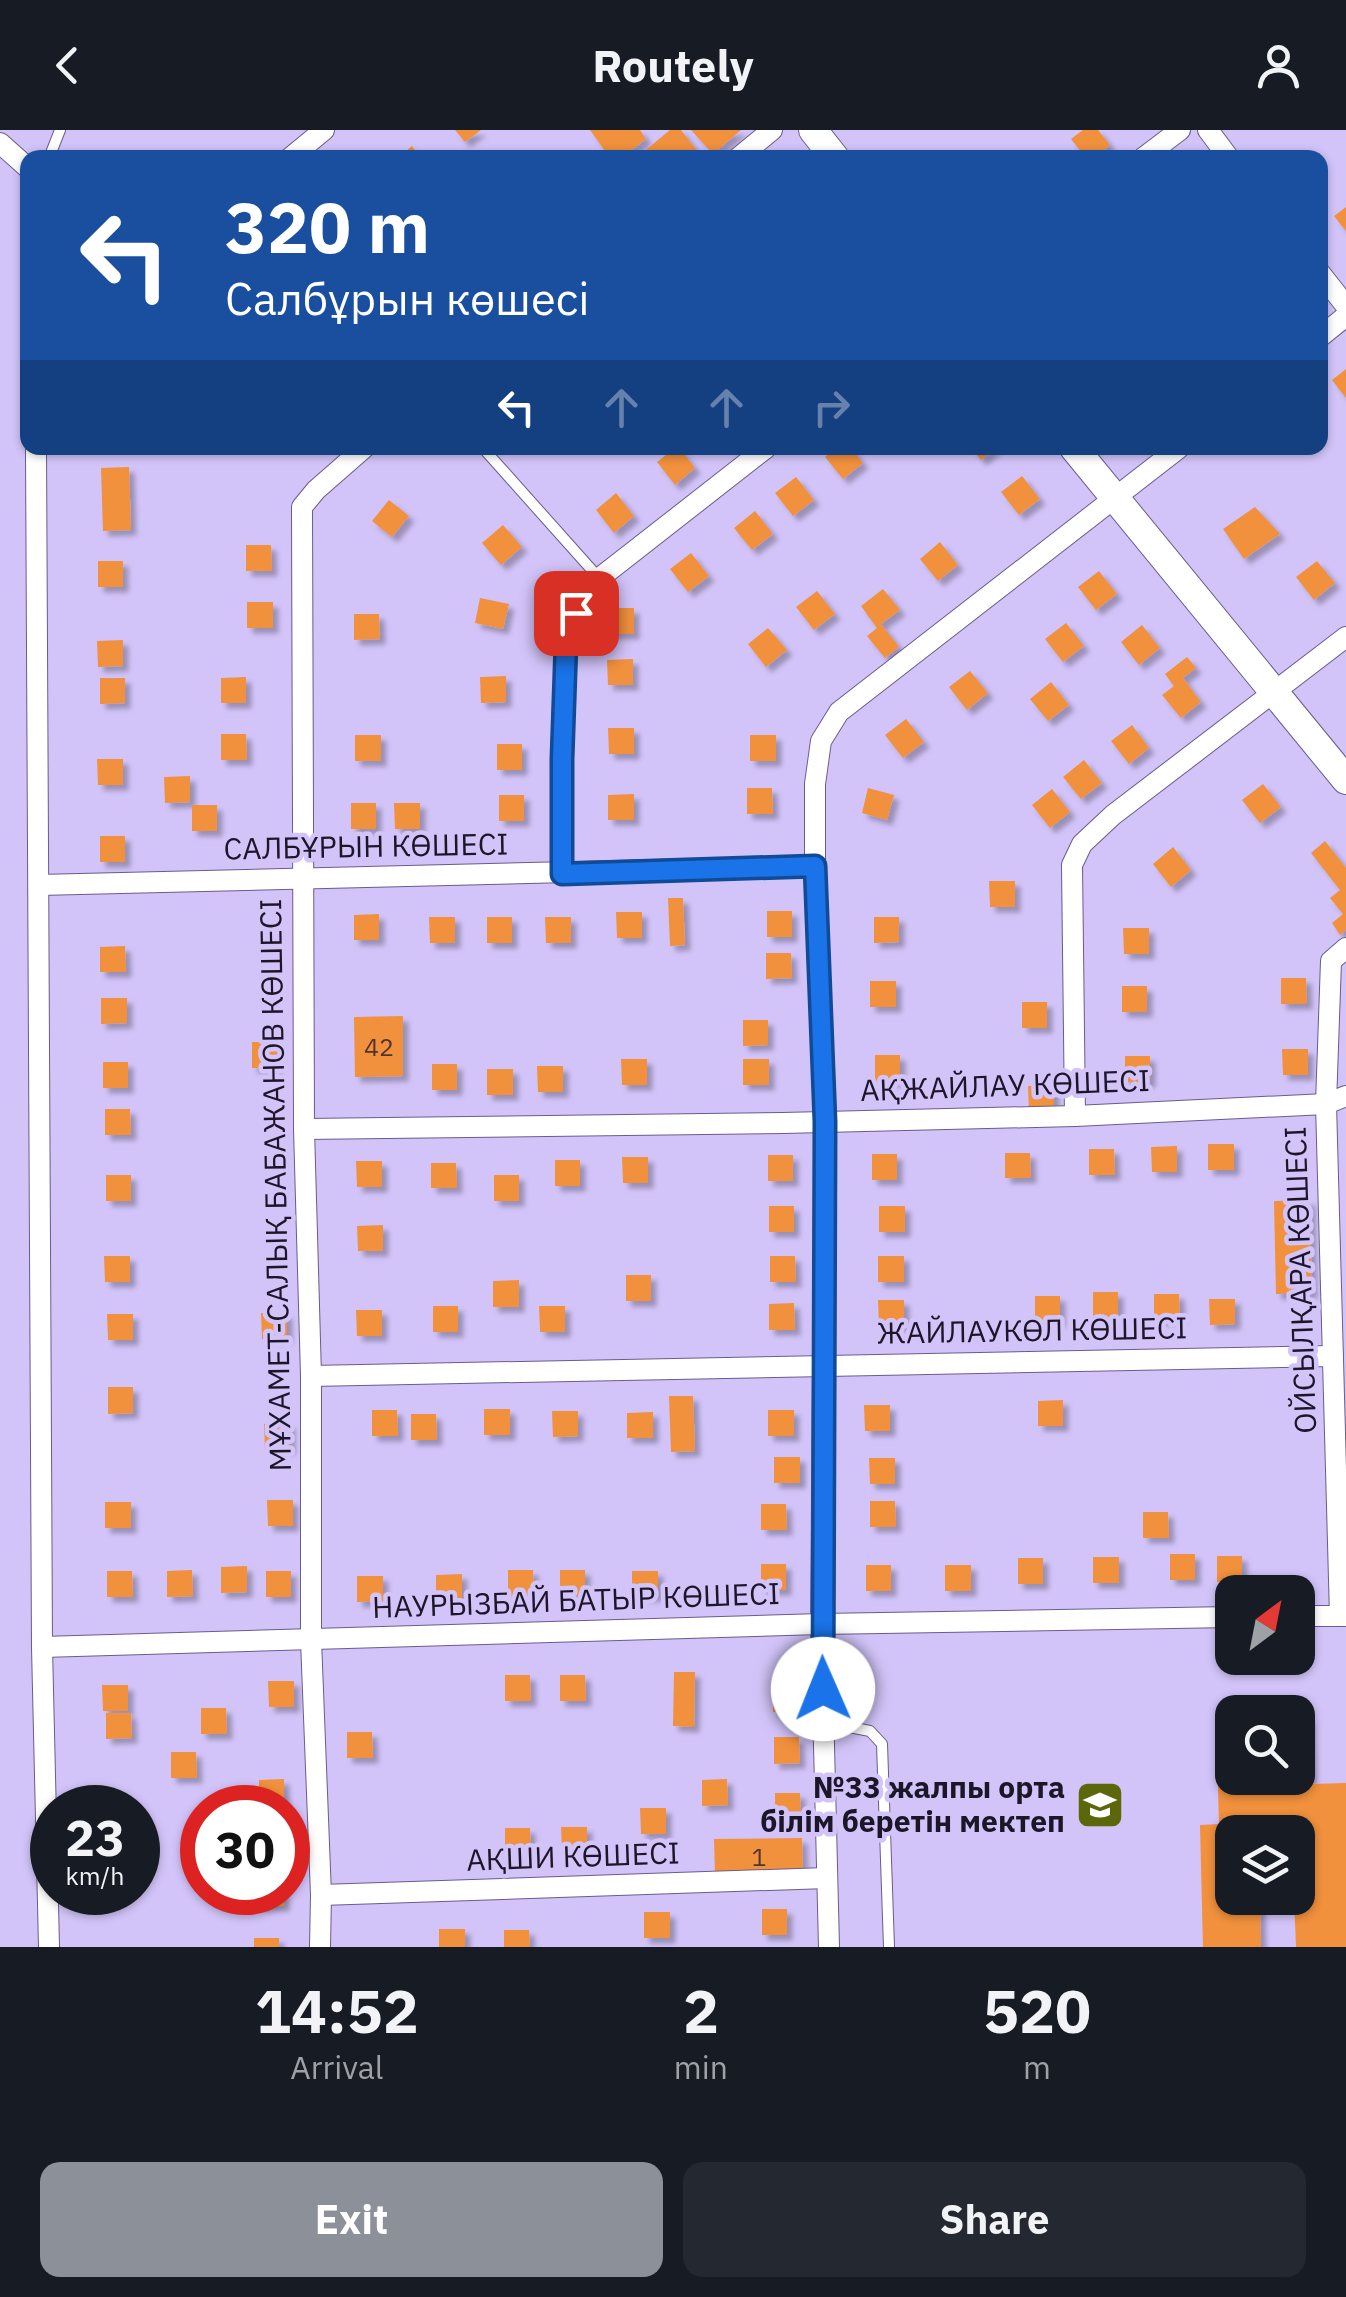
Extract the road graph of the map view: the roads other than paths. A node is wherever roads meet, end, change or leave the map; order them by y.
1 (324, 130) edge
2 (772, 130) edge
3 (812, 130) edge
4 (1180, 130) edge
5 (0, 143) edge
6 (300, 150) edge
7 (748, 150) edge
8 (828, 150) edge
9 (1154, 150) edge
10 (20, 161) edge
11 (1328, 283) edge
12 (1346, 306) edge
13 (36, 455) edge
14 (356, 455) edge
15 (489, 455) edge
16 (757, 455) edge
17 (1080, 455) edge
18 (1169, 455) edge
19 (1115, 498) junction
20 (599, 578) junction
21 (1346, 637) edge
22 (1273, 693) junction
23 (1346, 780) edge
24 (815, 866) junction
25 (562, 874) junction
26 (302, 877) junction
27 (39, 885) junction
28 (1346, 948) edge
29 (1336, 1100) edge
30 (1075, 1116) junction
31 (825, 1122) junction
32 (304, 1128) junction
33 (1333, 1356) junction
34 (824, 1364) junction
35 (311, 1376) junction
36 (1315, 1616) edge
37 (1343, 1616) edge
38 (1215, 1618) edge
39 (822, 1624) junction
40 (311, 1640) junction
41 (42, 1648) junction
42 (824, 1722) junction
43 (827, 1878) junction
44 (321, 1896) junction
45 (48, 1947) edge
46 (320, 1947) edge
47 (830, 1947) edge
48 (889, 1947) edge

1 - 6 street
2 - 7 street
3 - 8 street
4 - 9 street
5 - 10 street
11 - 12 street
13 - 27 street
14 - 26 street, МҰХАМЕТ-САЛЫҚ БАБАЖАНОВ КӨШЕСІ
15 - 20 lane
16 - 20 street
17 - 19 street
18 - 19 street
19 - 22 street
19 - 24 street
20 - 25 street
21 - 22 street
22 - 23 street
22 - 30 street
24 - 25 street, САЛБҰРЫН КӨШЕСІ
24 - 31 street
25 - 26 street, САЛБҰРЫН КӨШЕСІ
26 - 27 street, САЛБҰРЫН КӨШЕСІ
26 - 32 street, МҰХАМЕТ-САЛЫҚ БАБАЖАНОВ КӨШЕСІ
27 - 41 street
28 - 29 street, ОЙСЫЛҚАРА КӨШЕСІ
29 - 30 street, АҚЖАЙЛАУ КӨШЕСІ
29 - 33 street, ОЙСЫЛҚАРА КӨШЕСІ
30 - 31 street, АҚЖАЙЛАУ КӨШЕСІ
31 - 32 street, АҚЖАЙЛАУ КӨШЕСІ
31 - 34 street
32 - 35 street, МҰХАМЕТ-САЛЫҚ БАБАЖАНОВ КӨШЕСІ
33 - 34 street, ЖАЙЛАУКӨЛ КӨШЕСІ
33 - 37 street, ОЙСЫЛҚАРА КӨШЕСІ
34 - 35 street, ЖАЙЛАУКӨЛ КӨШЕСІ
34 - 39 street
35 - 40 street, МҰХАМЕТ-САЛЫҚ БАБАЖАНОВ КӨШЕСІ
36 - 37 street
38 - 39 street, НАУРЫЗБАЙ БАТЫР КӨШЕСІ
39 - 40 street, НАУРЫЗБАЙ БАТЫР КӨШЕСІ
39 - 42 street
40 - 41 street, НАУРЫЗБАЙ БАТЫР КӨШЕСІ
40 - 44 street, МҰХАМЕТ-САЛЫҚ БАБАЖАНОВ КӨШЕСІ
41 - 45 street
42 - 43 street
42 - 48 lane
43 - 44 street, АҚШИ КӨШЕСІ
43 - 47 street
44 - 46 street, МҰХАМЕТ-САЛЫҚ БАБАЖАНОВ КӨШЕСІ

